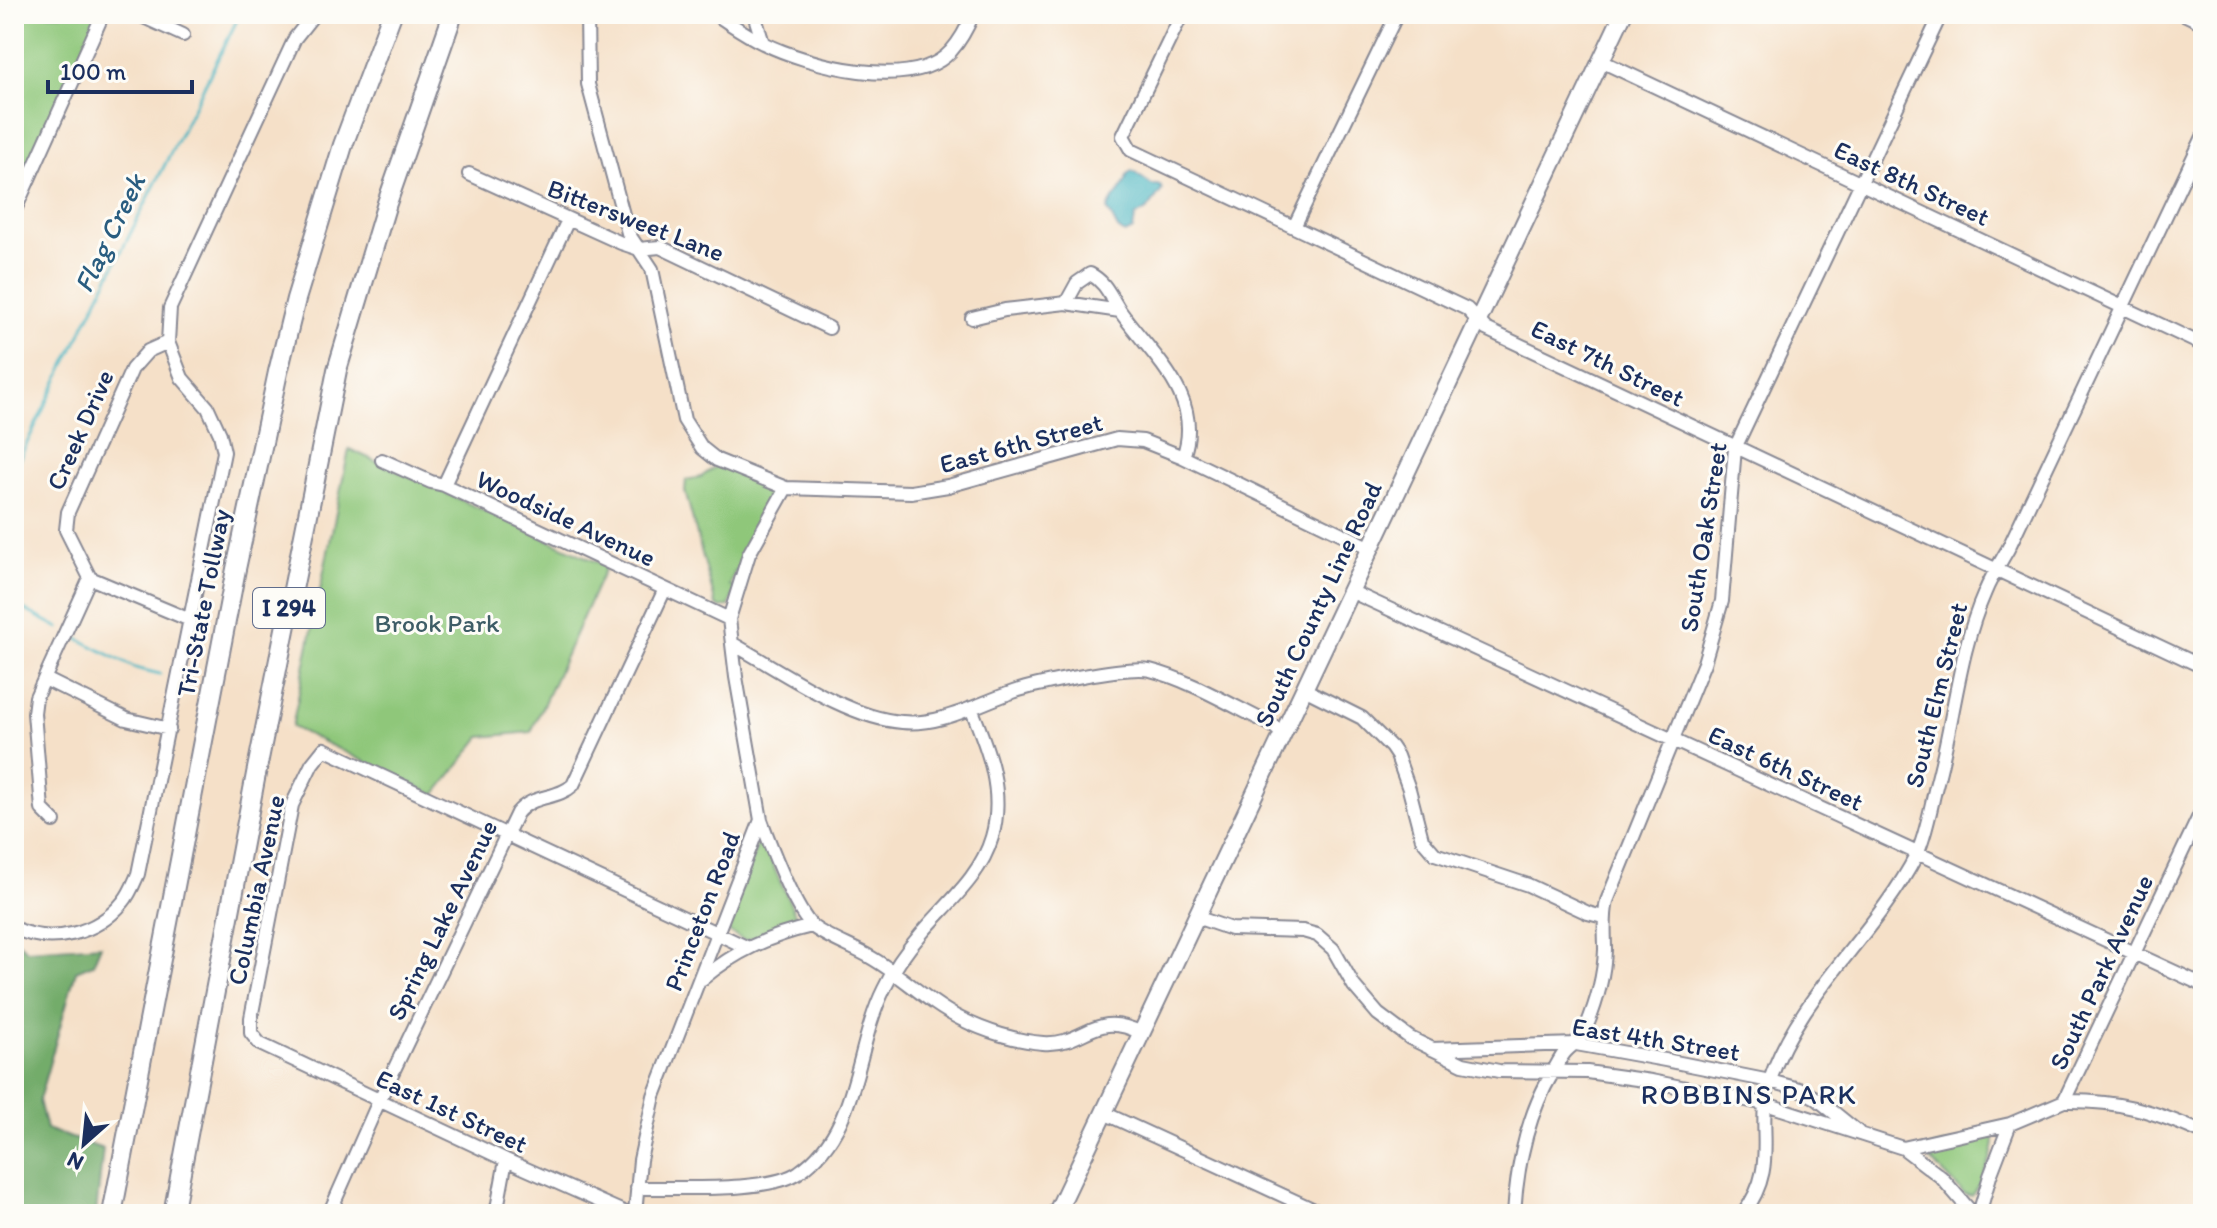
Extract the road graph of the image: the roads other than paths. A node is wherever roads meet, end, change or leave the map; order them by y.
1 (103, 14) edge
2 (137, 14) edge
3 (314, 14) edge
4 (392, 14) edge
5 (453, 14) edge
6 (587, 14) edge
7 (715, 14) edge
8 (754, 14) edge
9 (973, 14) edge
10 (1182, 14) edge
11 (1397, 14) edge
12 (1623, 14) edge
13 (1941, 14) edge
14 (2184, 14) edge
15 (2203, 23) edge
16 (183, 35) dead end
17 (763, 43) junction
18 (1601, 61) junction
19 (2203, 137) edge
20 (469, 174) dead end
21 (1861, 183) junction
22 (14, 212) edge
23 (568, 220) junction
24 (1294, 227) junction
25 (639, 249) junction
26 (1066, 303) junction
27 (2122, 307) junction
28 (1120, 311) junction
29 (972, 318) dead end
30 (1479, 320) junction
31 (829, 328) dead end
32 (168, 342) junction
33 (2203, 345) edge
34 (1735, 448) junction
35 (1183, 457) junction
36 (382, 460) dead end
37 (444, 485) junction
38 (786, 488) junction
39 (1371, 548) junction
40 (1996, 570) junction
41 (90, 578) junction
42 (665, 589) junction
43 (1350, 591) junction
44 (729, 619) junction
45 (190, 620) junction
46 (733, 644) junction
47 (2203, 667) edge
48 (45, 679) junction
49 (1304, 689) junction
50 (971, 708) junction
51 (169, 729) junction
52 (1283, 734) junction
53 (1673, 740) junction
54 (2203, 808) edge
55 (761, 820) junction
56 (54, 821) dead end
57 (506, 834) junction
58 (1918, 853) junction
59 (1196, 917) junction
60 (1603, 917) junction
61 (812, 926) junction
62 (14, 928) edge
63 (717, 933) junction
64 (746, 947) junction
65 (2133, 953) junction
66 (894, 971) junction
67 (699, 981) junction
68 (2203, 985) edge
69 (1141, 1033) junction
70 (260, 1044) joint
71 (1576, 1044) junction
72 (1428, 1049) junction
73 (1553, 1072) junction
74 (1770, 1081) junction
75 (379, 1101) junction
76 (2064, 1101) junction
77 (1766, 1104) junction
78 (1104, 1113) junction
79 (2010, 1124) junction
80 (2203, 1133) edge
81 (1860, 1134) junction
82 (1947, 1139) joint
83 (1903, 1148) junction
84 (506, 1160) junction
85 (637, 1188) junction
86 (112, 1214) edge
87 (173, 1214) edge
88 (329, 1214) edge
89 (496, 1214) edge
90 (628, 1214) edge
91 (635, 1214) edge
92 (1056, 1214) edge
93 (1323, 1214) edge
94 (1514, 1214) edge
95 (1743, 1214) edge
96 (1973, 1214) edge
97 (1979, 1214) edge

1 - 22 street
2 - 16 street
3 - 32 street
4 - 86 highway, Tri-State Tollway / I 294
5 - 87 highway, I 294
6 - 25 street
7 - 17 street
8 - 17 street
9 - 17 street
10 - 24 street, East 7th Street
11 - 24 street
12 - 18 main road, South County Line Road
13 - 21 street, South Oak Street
14 - 15 street
18 - 21 street, East 8th Street
18 - 30 main road, South County Line Road
19 - 27 street, South Elm Street
20 - 23 street, Bittersweet Lane
21 - 27 street, East 8th Street
21 - 34 street, South Oak Street
23 - 25 street, Bittersweet Lane
23 - 37 street
24 - 30 street, East 7th Street
25 - 31 street, Bittersweet Lane
25 - 38 street, East 6th Street
26 - 28 street
26 - 28 street
26 - 29 street
27 - 33 street, East 8th Street
27 - 40 street, South Elm Street
28 - 35 street
30 - 34 street, East 7th Street
30 - 39 main road, South County Line Road
32 - 41 street, Creek Drive
32 - 45 street
34 - 40 street, East 7th Street
34 - 53 street, South Oak Street
35 - 38 street, East 6th Street
35 - 39 street, East 6th Street
36 - 37 street, Woodside Avenue
37 - 42 street, Woodside Avenue
38 - 44 street, Princeton Road
39 - 43 main road, South County Line Road
40 - 47 street, East 7th Street
40 - 58 street, South Elm Street
41 - 45 street
41 - 48 street
42 - 44 street, Woodside Avenue
42 - 57 street, Spring Lake Avenue
43 - 49 main road, South County Line Road
43 - 53 street, East 6th Street
44 - 46 street, Princeton Road
45 - 51 street
46 - 50 street
46 - 55 street, Princeton Road
48 - 51 street
48 - 56 street
49 - 52 main road, South County Line Road
49 - 60 street
50 - 52 street
50 - 66 street
51 - 62 street
52 - 59 main road, South County Line Road
53 - 58 street, East 6th Street
53 - 60 street, South Oak Street
54 - 65 street, South Park Avenue
55 - 61 street
55 - 63 street, Princeton Road
57 - 63 street
57 - 70 street, Columbia Avenue
57 - 75 street, Spring Lake Avenue
58 - 65 street, East 6th Street
58 - 74 street, South Elm Street
59 - 69 main road, South County Line Road
59 - 72 street, East 4th Street
60 - 71 street, South Oak Street
61 - 64 street
61 - 66 street
63 - 64 street
63 - 67 street, Princeton Road
64 - 67 street
65 - 68 street, East 6th Street
65 - 76 street, South Park Avenue
66 - 69 street
66 - 85 street
67 - 85 street, Princeton Road
69 - 78 main road, South County Line Road
70 - 75 street, East 1st Street
71 - 72 street, East 4th Street
71 - 73 street, South Oak Street
71 - 74 street, East 4th Street
72 - 73 street, East 4th Street
73 - 77 street, East 4th Street
73 - 94 street, South Oak Street
74 - 77 street, South Elm Street
74 - 81 street, East 4th Street
75 - 84 street, East 1st Street
75 - 88 street, Spring Lake Avenue
76 - 79 street, South Park Avenue
76 - 80 street
77 - 81 street, East 4th Street
77 - 95 street, South Elm Street
78 - 92 main road, South County Line Road
78 - 93 street
79 - 82 street, South Park Avenue
79 - 97 street
81 - 83 street, East 4th Street
82 - 83 street, East 4th Street
83 - 96 street, East 4th Street
84 - 89 street
84 - 90 street, East 1st Street
85 - 91 street, Princeton Road

